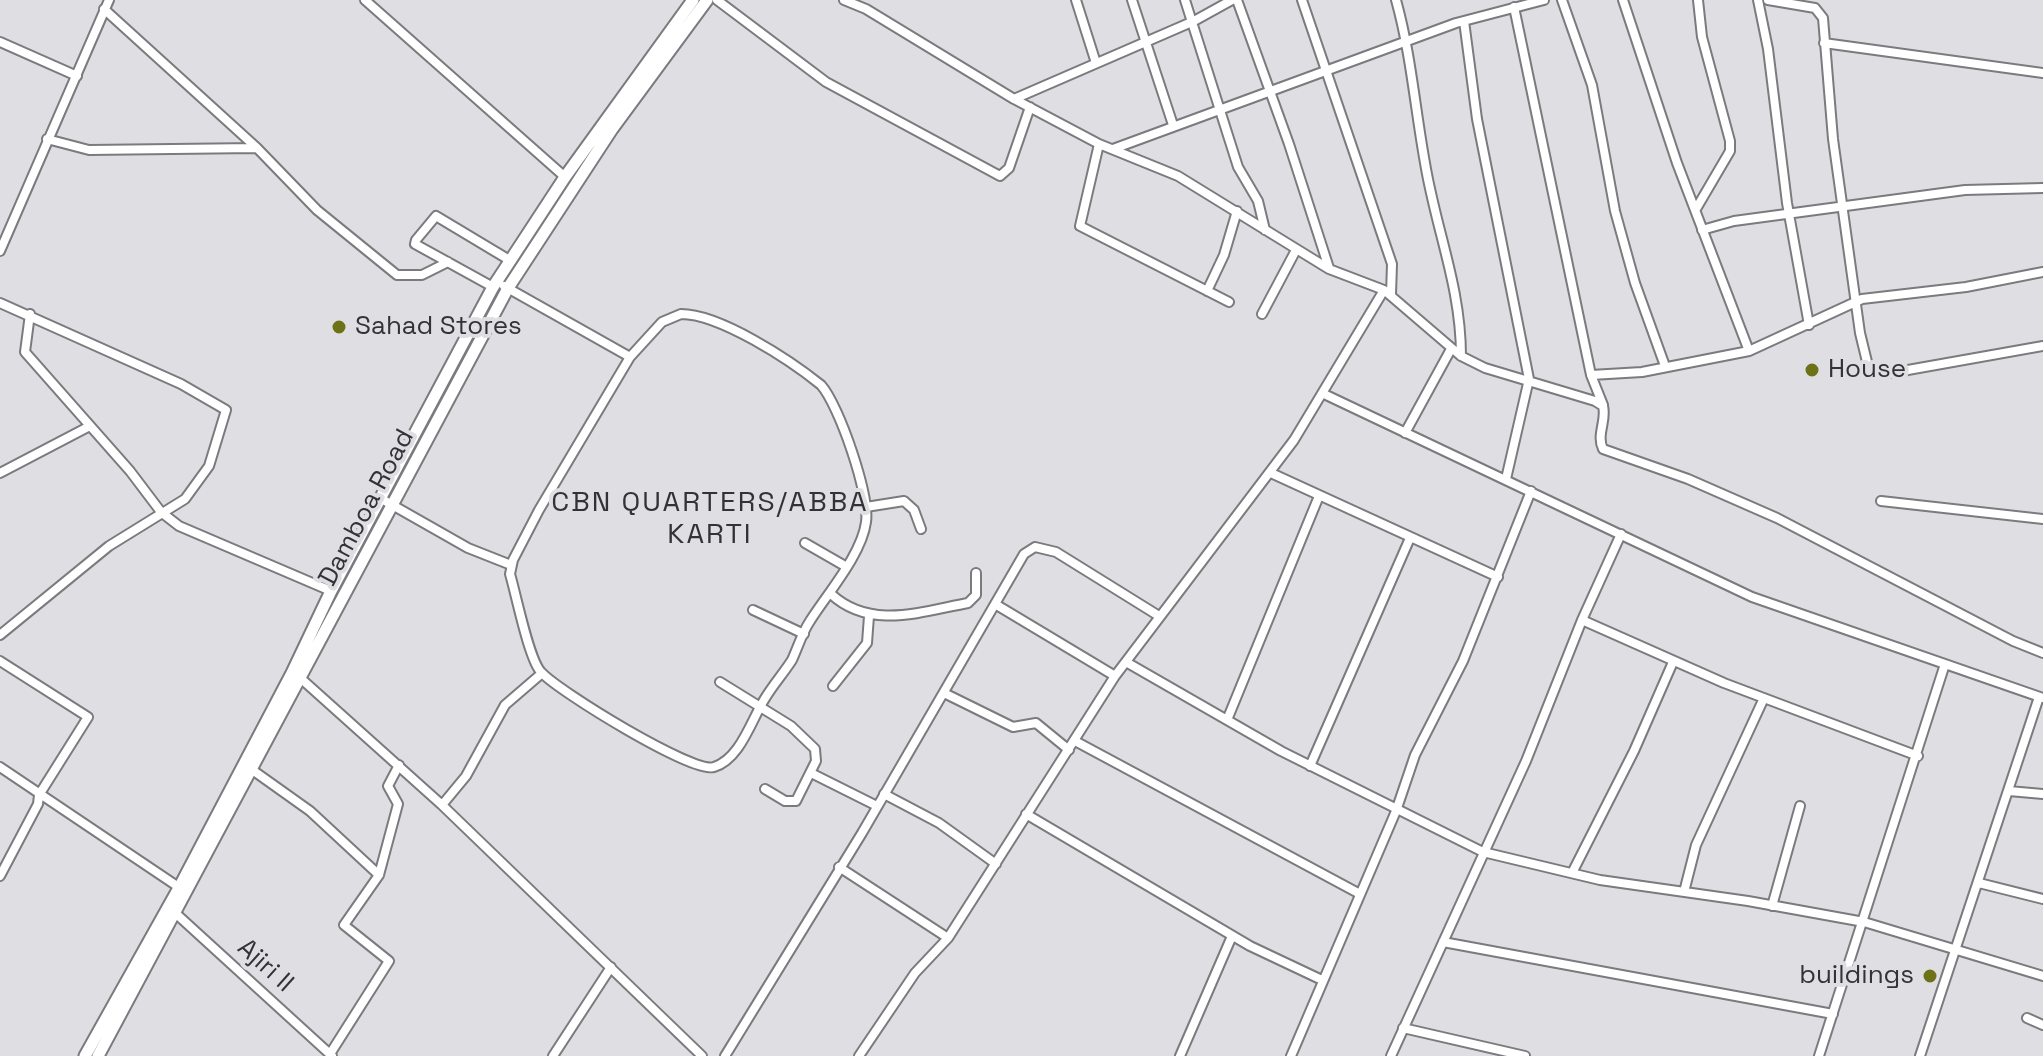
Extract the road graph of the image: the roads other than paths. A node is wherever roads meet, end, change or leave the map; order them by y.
1 (365, 0) edge
2 (693, 0) edge
3 (707, 0) edge
4 (717, 0) edge
5 (844, 0) edge
6 (1076, 0) edge
7 (1132, 0) edge
8 (1185, 0) edge
9 (1234, 0) edge
10 (1302, 0) edge
11 (1396, 0) edge
12 (1544, 0) edge
13 (1562, 0) edge
14 (1623, 0) edge
15 (1698, 0) edge
16 (1758, 0) edge
17 (1768, 0) edge
18 (106, 4) edge
19 (1510, 5) edge
20 (1194, 21) junction
21 (1464, 21) junction
22 (1145, 39) junction
23 (0, 42) edge
24 (1408, 42) junction
25 (1824, 43) junction
26 (1096, 63) junction
27 (1326, 72) junction
28 (2043, 73) edge
29 (77, 76) junction
30 (1271, 93) junction
31 (1014, 99) junction
32 (1030, 107) junction
33 (1220, 109) junction
34 (1173, 125) junction
35 (47, 139) junction
36 (1099, 144) junction
37 (257, 148) junction
38 (1113, 149) junction
39 (565, 177) junction
40 (2043, 188) edge
41 (1842, 207) junction
42 (1696, 209) junction
43 (1237, 211) junction
44 (1789, 214) junction
45 (1265, 230) junction
46 (1702, 230) junction
47 (1296, 250) junction
48 (0, 251) edge
49 (511, 261) junction
50 (448, 262) junction
51 (1329, 269) junction
52 (2043, 272) edge
53 (495, 284) junction
54 (508, 288) junction
55 (1207, 291) junction
56 (1388, 292) junction
57 (1229, 302) dead end
58 (1856, 302) junction
59 (0, 303) edge
60 (30, 314) junction
61 (1262, 314) dead end
62 (1809, 325) junction
63 (2043, 346) edge
64 (1451, 349) junction
65 (1749, 351) junction
66 (1461, 356) junction
67 (630, 357) junction
68 (1665, 366) junction
69 (1591, 375) junction
70 (1529, 379) junction
71 (1324, 394) junction
72 (1603, 406) junction
73 (88, 427) junction
74 (1405, 433) junction
75 (0, 473) edge
76 (1271, 473) junction
77 (1506, 479) junction
78 (1531, 491) junction
79 (1319, 496) junction
80 (380, 498) junction
81 (1881, 501) dead end
82 (393, 505) junction
83 (866, 507) junction
84 (161, 512) junction
85 (2043, 519) edge
86 (921, 529) dead end
87 (1621, 534) junction
88 (1410, 538) junction
89 (805, 543) dead end
90 (511, 565) junction
91 (845, 566) junction
92 (976, 573) dead end
93 (1498, 577) junction
94 (331, 591) junction
95 (831, 594) junction
96 (995, 604) junction
97 (753, 610) dead end
98 (869, 616) junction
99 (1159, 616) junction
100 (1582, 620) junction
101 (804, 634) junction
102 (0, 635) edge
103 (2043, 653) edge
104 (0, 661) edge
105 (1126, 662) junction
106 (1673, 662) junction
107 (1945, 664) junction
108 (541, 674) junction
109 (297, 676) junction
110 (1115, 676) junction
111 (720, 682) dead end
112 (833, 686) dead end
113 (944, 693) junction
114 (2041, 697) edge
115 (1764, 698) junction
116 (760, 707) junction
117 (1227, 720) junction
118 (1075, 741) junction
119 (1069, 750) junction
120 (1918, 756) junction
121 (399, 765) junction
122 (1310, 766) junction
123 (251, 769) junction
124 (2, 771) edge
125 (811, 773) junction
126 (765, 789) dead end
127 (2009, 791) junction
128 (884, 794) junction
129 (2043, 794) edge
130 (39, 795) junction
131 (442, 805) junction
132 (877, 806) junction
133 (1800, 806) dead end
134 (1396, 811) junction
135 (1026, 814) junction
136 (1483, 852) junction
137 (996, 864) junction
138 (839, 867) junction
139 (1572, 873) junction
140 (379, 875) junction
141 (0, 876) edge
142 (1979, 883) junction
143 (183, 890) junction
144 (1684, 892) junction
145 (1360, 894) junction
146 (2043, 899) edge
147 (1772, 906) junction
148 (173, 911) junction
149 (1864, 922) junction
150 (1232, 936) junction
151 (948, 938) junction
152 (1443, 942) junction
153 (1956, 949) junction
154 (611, 967) junction
155 (2043, 976) edge
156 (1322, 980) junction
157 (1833, 1014) junction
158 (2027, 1018) dead end
159 (2043, 1025) edge
160 (1403, 1028) junction
161 (331, 1055) edge
162 (85, 1056) edge
163 (98, 1056) edge
164 (553, 1056) edge
165 (702, 1056) edge
166 (725, 1056) edge
167 (859, 1056) edge
168 (1180, 1056) edge
169 (1291, 1056) edge
170 (1391, 1056) edge
171 (1525, 1056) edge
172 (1819, 1056) edge
173 (1920, 1056) edge

1 - 39 street
2 - 39 main road, Damboa Road
3 - 54 main road, Damboa Road
4 - 32 street
5 - 31 street
6 - 26 street
7 - 22 street
8 - 20 street
9 - 20 street
9 - 30 street
10 - 27 street
11 - 24 street
12 - 19 street
13 - 68 street
14 - 42 street
15 - 42 street
16 - 44 street
17 - 25 street
18 - 29 street
18 - 37 street
19 - 21 street
19 - 69 street
20 - 22 street
20 - 33 street
21 - 24 street
21 - 70 street
22 - 26 street
22 - 34 street
23 - 29 street
24 - 27 street
24 - 66 street
25 - 28 street
25 - 41 street
26 - 31 street
27 - 30 street
27 - 56 street
29 - 35 street
30 - 33 street
30 - 51 street
31 - 32 street
32 - 36 street
33 - 34 street
33 - 45 street
34 - 38 street
35 - 37 street
35 - 48 street
36 - 38 street
36 - 55 street
37 - 50 street
38 - 43 street
39 - 49 main road, Damboa Road
40 - 41 street
41 - 44 street
41 - 58 street
42 - 46 street
43 - 45 street
43 - 55 street
44 - 46 street
44 - 62 street
45 - 47 street
46 - 65 street
47 - 51 street
47 - 61 street
49 - 50 street
49 - 53 main road, Damboa Road
50 - 53 street
51 - 56 street
52 - 58 street
53 - 54 street
53 - 80 main road, Damboa Road
54 - 67 street
54 - 82 main road, Damboa Road
55 - 57 street
56 - 64 street
56 - 71 street
58 - 62 street
58 - 63 street
59 - 60 street
60 - 73 street
60 - 84 street
62 - 65 street
64 - 66 street
64 - 74 street
65 - 68 street
66 - 70 street
67 - 83 street
67 - 90 street
68 - 69 street
69 - 72 street
70 - 72 street
70 - 77 street
71 - 74 street
71 - 76 street
72 - 103 street
73 - 75 street
73 - 84 street
74 - 77 street
76 - 79 street
76 - 99 street
77 - 78 street
78 - 87 street
78 - 93 street
79 - 88 street
79 - 117 street
80 - 82 street
80 - 94 main road, Damboa Road
81 - 85 street
82 - 90 street
82 - 109 main road, Damboa Road
83 - 86 street
83 - 91 street
84 - 94 street
84 - 102 street
87 - 100 street
87 - 107 street
88 - 93 street
88 - 122 street
89 - 91 street
90 - 108 street
91 - 95 street
92 - 98 street
93 - 134 street
94 - 109 main road, Damboa Road
95 - 98 street
95 - 101 street
96 - 99 street
96 - 110 street
96 - 113 street
97 - 101 street
98 - 112 street
99 - 105 street
100 - 106 street
100 - 136 street
101 - 116 street
104 - 130 street
105 - 110 street
105 - 117 street
106 - 115 street
106 - 139 street
107 - 114 street
107 - 120 street
108 - 116 street
108 - 131 street
109 - 121 street
109 - 123 main road, Damboa Road
109 - 143 main road, Damboa Road
110 - 118 street
111 - 116 street
113 - 119 street
113 - 128 street
114 - 127 street
115 - 120 street
115 - 144 street
116 - 125 street
117 - 122 street
118 - 119 street
118 - 145 street
119 - 135 street
120 - 149 street
121 - 131 street
121 - 140 street
122 - 134 street
123 - 140 street
123 - 143 main road, Damboa Road
124 - 130 street
125 - 126 street
125 - 132 street
127 - 129 street
127 - 142 street
128 - 132 street
128 - 137 street
130 - 141 street
130 - 143 street
131 - 154 street
132 - 138 street
133 - 147 street
134 - 136 street
134 - 145 street
135 - 137 street
135 - 150 street
136 - 139 street
136 - 152 street
137 - 151 street
138 - 151 street
138 - 166 street
139 - 144 street
140 - 161 street
142 - 146 street
142 - 153 street
143 - 148 main road, Damboa Road
144 - 147 street
145 - 156 street
147 - 149 street
148 - 161 street, Ajiri II
148 - 162 main road, Damboa Road
148 - 163 main road, Damboa Road
149 - 153 street
149 - 157 street
150 - 156 street
150 - 168 street
151 - 167 street
152 - 157 street
152 - 160 street
153 - 155 street
153 - 173 street
154 - 164 street
154 - 165 street
156 - 169 street
157 - 172 street
158 - 159 street
160 - 170 street
160 - 171 street

